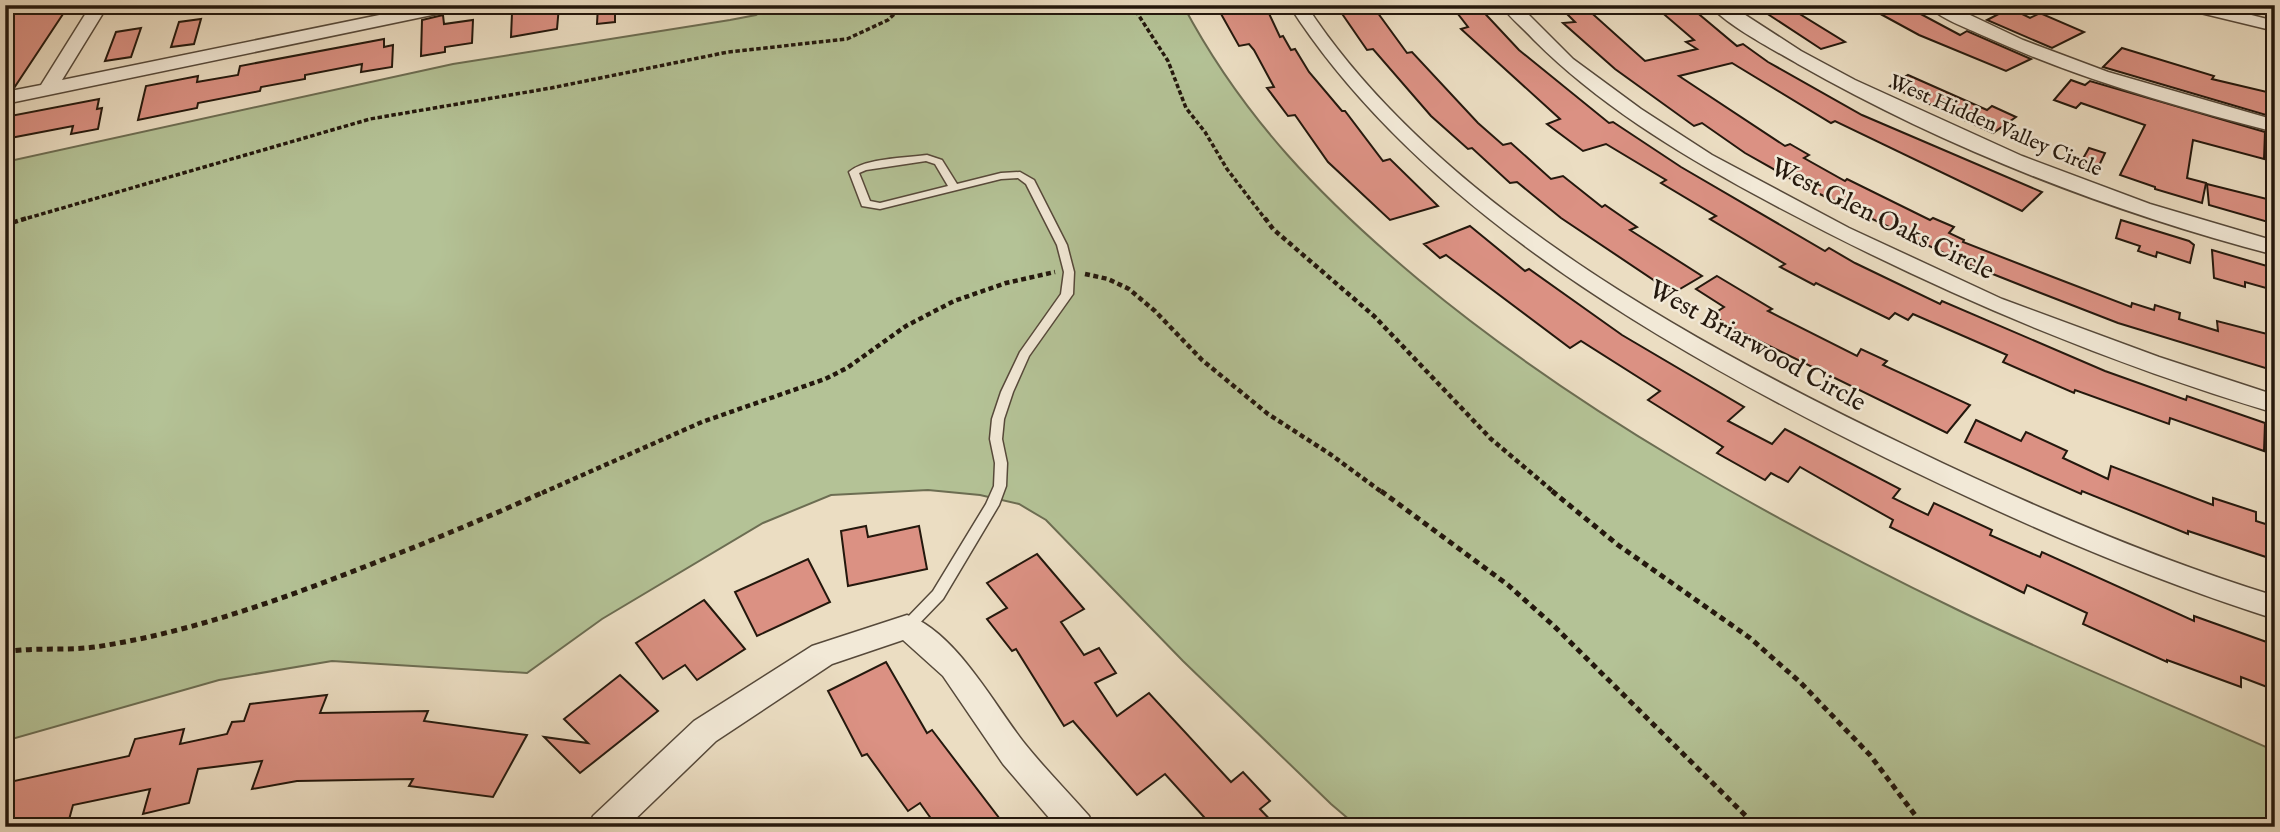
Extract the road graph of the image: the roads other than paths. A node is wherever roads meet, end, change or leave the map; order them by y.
1 (100, 5) edge
2 (456, 5) edge
3 (1297, 5) edge
4 (1509, 5) edge
5 (1718, 5) edge
6 (1936, 5) edge
7 (2190, 5) edge
8 (2275, 26) edge
9 (48, 89) junction
10 (5, 98) edge
11 (2275, 126) edge
12 (954, 188) junction
13 (2275, 248) edge
14 (2275, 404) edge
15 (2275, 608) edge
16 (907, 627) junction
17 (604, 827) edge
18 (1078, 827) edge

1 - 9 street
2 - 9 street
3 - 15 street, West Briarwood Circle
4 - 14 street, West Glen Oaks Circle
5 - 13 street, West Hidden Valley Circle
6 - 11 street
7 - 8 street
9 - 10 street
12 - 12 lane
12 - 16 lane
16 - 17 street
16 - 18 street

